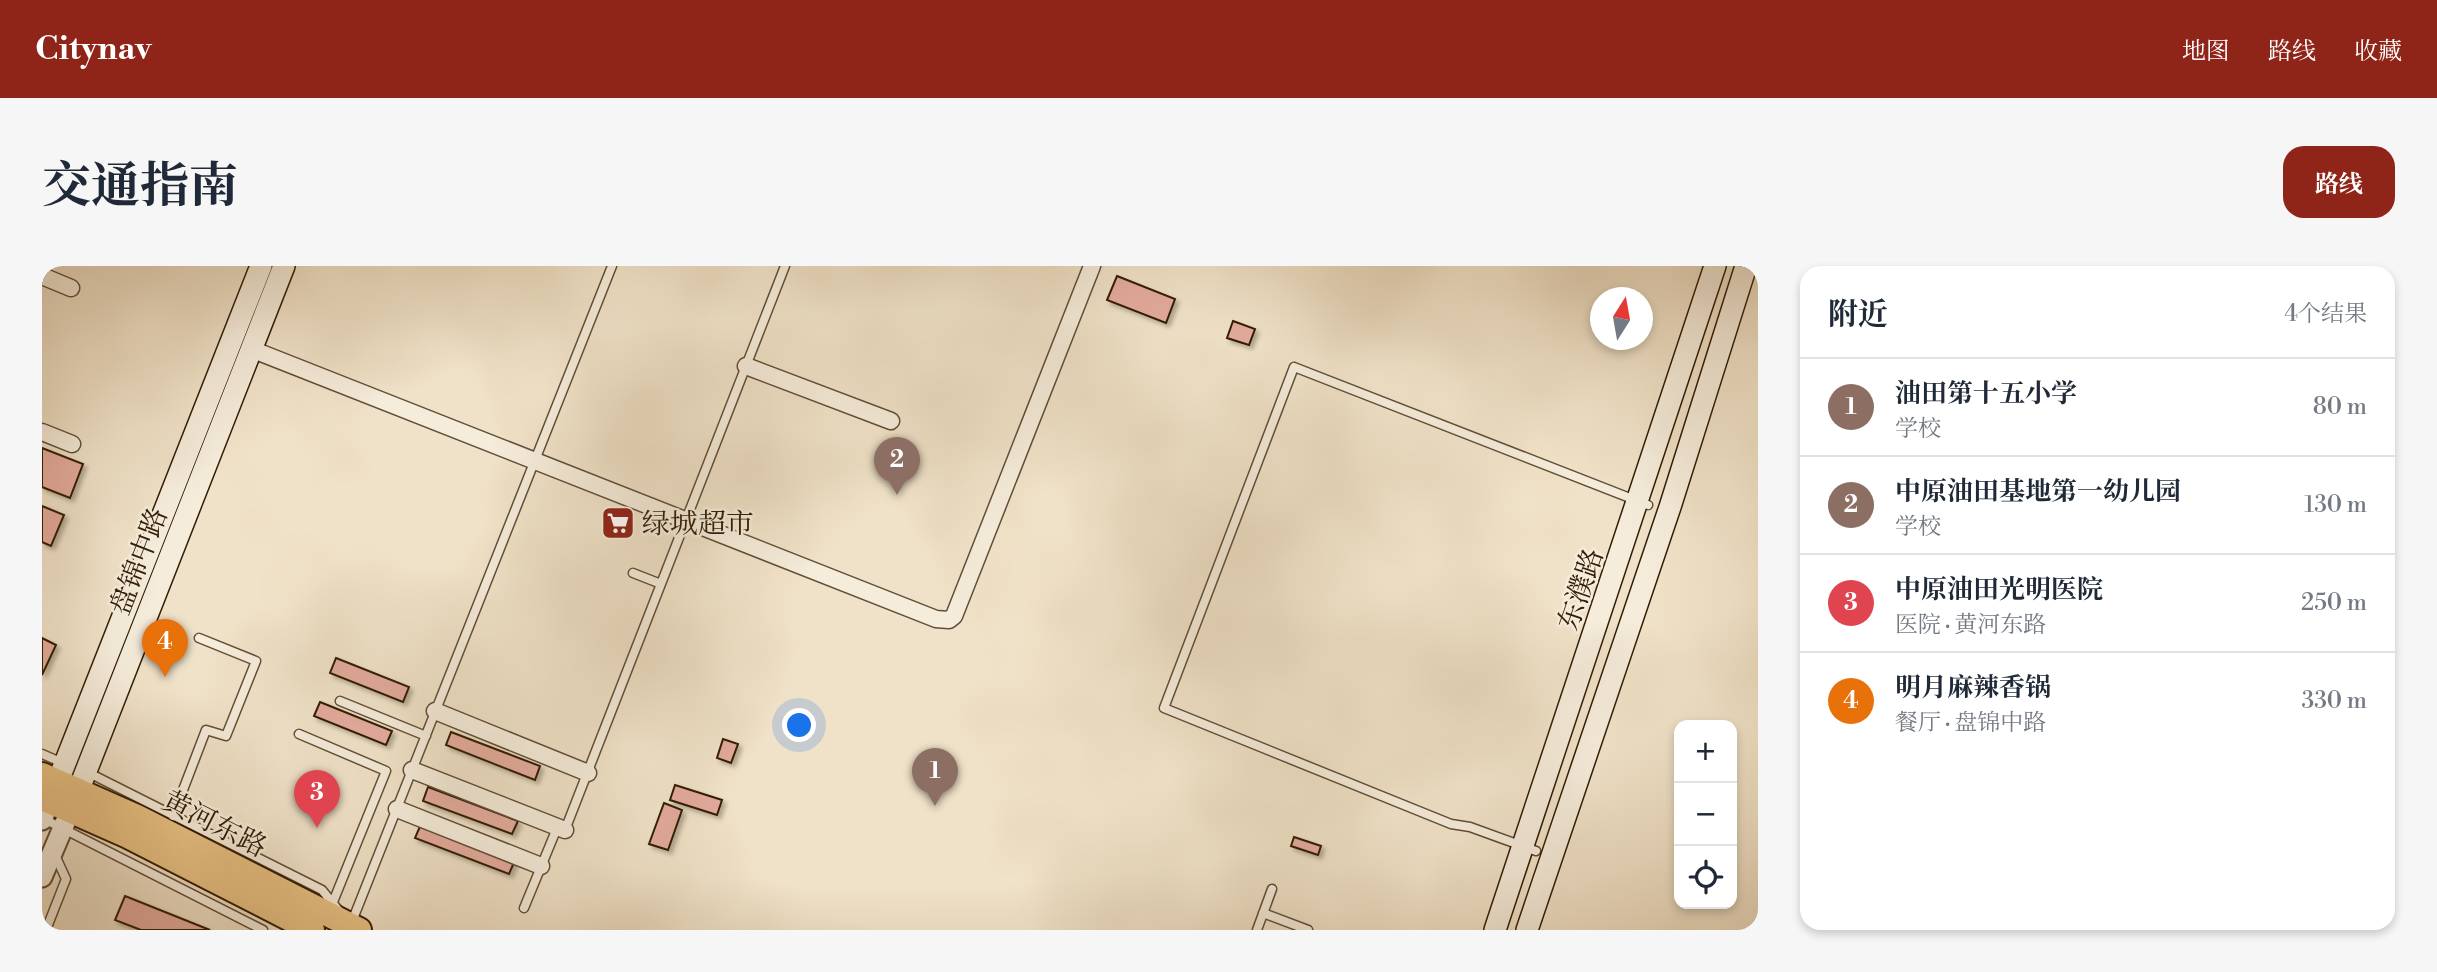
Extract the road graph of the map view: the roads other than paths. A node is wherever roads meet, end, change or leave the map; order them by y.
1 (261, 266) edge
2 (284, 266) edge
3 (612, 266) edge
4 (785, 266) edge
5 (1092, 266) edge
6 (1715, 266) edge
7 (1746, 266) edge
8 (42, 276) edge
9 (71, 288) dead end
10 (251, 349) junction
11 (746, 366) junction
12 (891, 421) dead end
13 (42, 432) edge
14 (72, 444) dead end
15 (534, 462) junction
16 (1644, 503) junction
17 (685, 522) junction
18 (633, 573) dead end
19 (661, 584) junction
20 (198, 638) dead end
21 (340, 701) dead end
22 (435, 711) junction
23 (299, 734) dead end
24 (426, 736) junction
25 (42, 754) edge
26 (412, 770) junction
27 (588, 772) junction
28 (57, 798) edge
29 (397, 809) junction
30 (173, 816) junction
31 (561, 829) junction
32 (53, 850) junction
33 (1536, 851) dead end
34 (541, 866) junction
35 (42, 877) edge
36 (1272, 889) dead end
37 (332, 902) junction
38 (524, 908) dead end
39 (1263, 913) junction
40 (355, 928) edge
41 (46, 930) edge
42 (263, 930) edge
43 (312, 930) edge
44 (1257, 930) edge
45 (1308, 930) edge
46 (1495, 930) edge
47 (1527, 930) edge

1 - 28 main road, 盘锦中路
2 - 10 main road, 盘锦中路
3 - 15 lane
4 - 11 lane
5 - 17 street
6 - 16 main road, 东濮路
7 - 47 main road, 东濮路
8 - 9 street
10 - 15 street
10 - 28 main road, 盘锦中路
11 - 12 street
11 - 17 lane
13 - 14 street
15 - 17 street
15 - 22 lane
16 - 33 lane
16 - 46 main road, 东濮路
17 - 19 lane
18 - 19 lane
19 - 27 lane
20 - 30 lane
21 - 24 lane
22 - 24 lane
22 - 27 street
23 - 37 lane
24 - 26 lane
25 - 28 lane
26 - 29 lane
26 - 31 street
27 - 31 lane
28 - 30 lane
28 - 32 street, 盘锦中路
28 - 40 main road, 黄河东路
28 - 42 lane
28 - 43 main road, 黄河东路
29 - 34 street
29 - 40 lane
30 - 37 lane
31 - 34 lane
32 - 35 street, 盘锦中路
32 - 41 lane
34 - 38 lane
36 - 39 lane
37 - 40 lane
39 - 44 lane
39 - 45 lane

